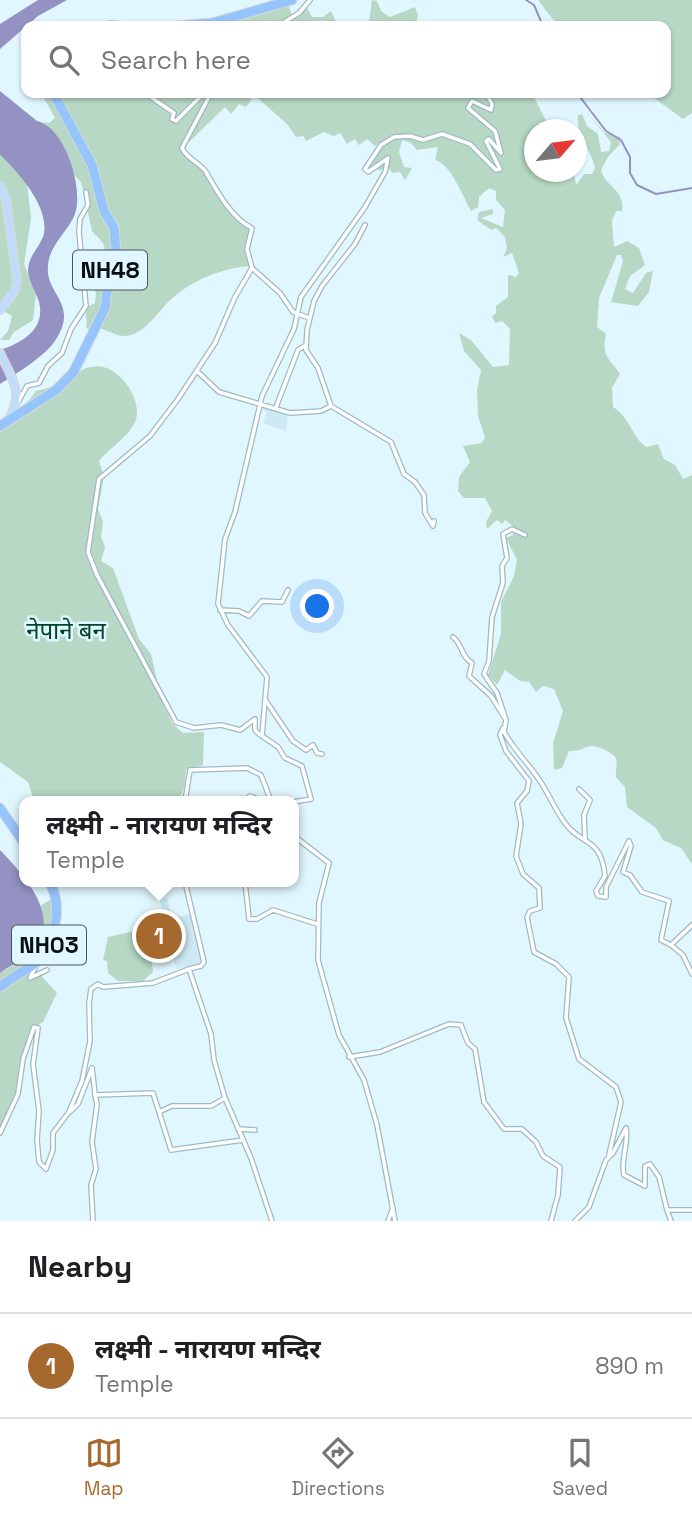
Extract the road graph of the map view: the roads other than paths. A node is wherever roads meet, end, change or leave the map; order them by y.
1 (292, 0) edge
2 (310, 0) edge
3 (219, 21) edge
4 (286, 21) edge
5 (55, 98) edge
6 (152, 98) edge
7 (199, 98) edge
8 (208, 98) edge
9 (489, 98) edge
10 (0, 186) edge
11 (86, 192) dead end
12 (365, 225) dead end
13 (252, 268) junction
14 (0, 310) edge
15 (297, 316) junction
16 (309, 318) junction
17 (306, 344) junction
18 (0, 353) edge
19 (197, 371) junction
20 (17, 404) junction
21 (261, 404) junction
22 (331, 406) junction
23 (276, 407) junction
24 (4, 424) edge
25 (434, 521) dead end
26 (525, 535) dead end
27 (288, 590) dead end
28 (220, 610) junction
29 (453, 637) dead end
30 (265, 700) junction
31 (506, 720) junction
32 (503, 728) junction
33 (262, 736) junction
34 (322, 754) dead end
35 (579, 789) dead end
36 (186, 796) edge
37 (269, 796) edge
38 (299, 801) edge
39 (0, 808) edge
40 (19, 836) edge
41 (585, 838) junction
42 (299, 840) edge
43 (50, 887) edge
44 (186, 887) edge
45 (246, 887) edge
46 (317, 924) junction
47 (692, 925) edge
48 (671, 945) junction
49 (43, 956) junction
50 (189, 969) junction
51 (47, 970) dead end
52 (692, 974) edge
53 (0, 987) edge
54 (349, 1058) junction
55 (95, 1095) junction
56 (225, 1098) junction
57 (69, 1112) junction
58 (159, 1112) junction
59 (239, 1129) junction
60 (255, 1130) dead end
61 (0, 1133) edge
62 (243, 1140) junction
63 (609, 1155) junction
64 (393, 1208) junction
65 (667, 1210) junction
66 (692, 1210) edge
67 (93, 1221) edge
68 (272, 1221) edge
69 (388, 1221) edge
70 (395, 1221) edge
71 (551, 1221) edge
72 (575, 1221) edge
73 (671, 1221) edge

1 - 3 highway
2 - 4 street
5 - 24 highway, NH48
6 - 7 street
8 - 13 street
9 - 15 street
10 - 14 main road
11 - 20 street
12 - 16 street
13 - 15 street
13 - 19 street
15 - 16 street
15 - 21 street
16 - 17 street
17 - 22 street
17 - 23 street
18 - 20 main road
19 - 21 street
19 - 33 street
20 - 24 main road
21 - 23 street
21 - 28 street
22 - 23 street
22 - 25 street
26 - 31 street
27 - 28 street
28 - 30 street
29 - 31 street
30 - 33 street
30 - 34 street
31 - 32 street
32 - 41 street
32 - 63 street
33 - 38 street
35 - 41 street
36 - 37 street
39 - 40 highway
41 - 48 street
42 - 46 street
43 - 49 highway, NH03
44 - 50 street
45 - 46 street
46 - 54 street
47 - 48 street
48 - 52 street
49 - 51 street
49 - 53 highway, NH03
50 - 56 street
50 - 57 street
54 - 64 street
54 - 71 street
55 - 57 street
55 - 58 street
55 - 67 street
56 - 58 street
56 - 59 street
57 - 61 street
58 - 62 street
59 - 60 street
59 - 62 street
62 - 68 street
63 - 65 street
63 - 72 street
64 - 69 street
64 - 70 street
65 - 66 street
65 - 73 street

